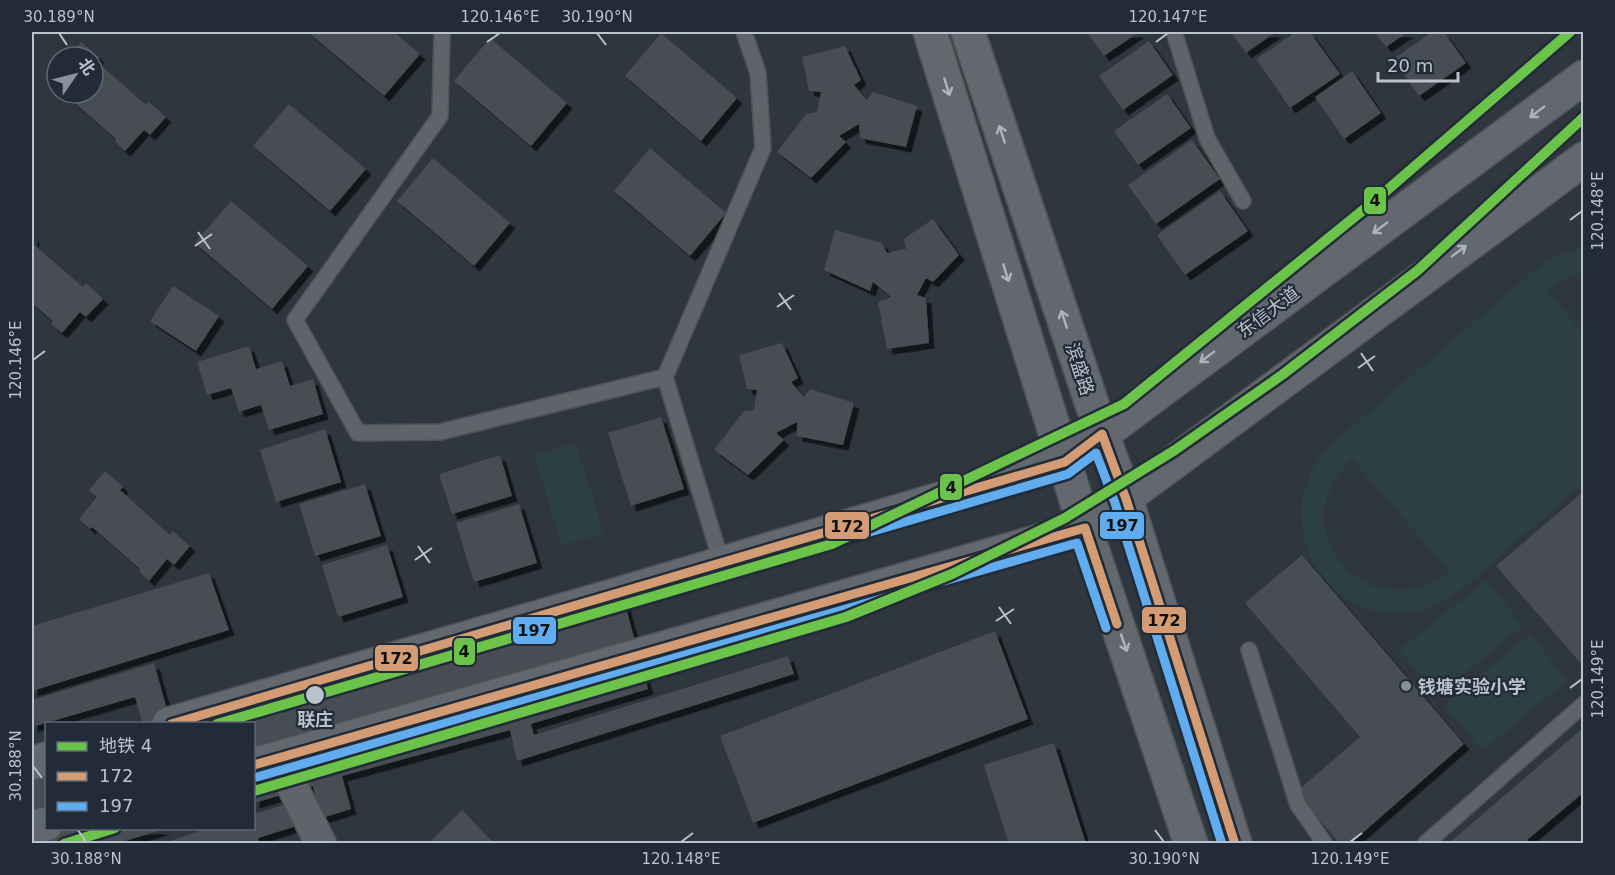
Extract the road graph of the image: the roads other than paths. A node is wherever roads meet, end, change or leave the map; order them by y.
1 (442, 32) edge
2 (744, 32) edge
3 (930, 32) edge
4 (968, 32) edge
5 (1174, 32) edge
6 (1584, 77) edge
7 (1584, 159) edge
8 (1243, 201) dead end
9 (664, 377) junction
10 (1102, 434) junction
11 (1065, 462) junction
12 (1126, 499) junction
13 (1085, 528) junction
14 (722, 564) junction
15 (1249, 650) dead end
16 (1584, 704) edge
17 (173, 722) edge
18 (266, 761) edge
19 (321, 843) edge
20 (1191, 843) edge
21 (1235, 843) edge
22 (1325, 843) edge
23 (1425, 843) edge

1 - 9 lane
2 - 9 lane
3 -> 11 main road
10 -> 4 main road, 滨盛路
5 - 8 lane
6 -> 10 main road, 东信大道
12 -> 7 main road
9 - 14 lane
10 - 11 main road, 东信大道
10 - 12 main road, 滨盛路
11 - 13 main road
11 - 14 main road, 东信大道
12 - 13 main road
12 - 21 main road, 滨盛路
13 - 18 main road
13 -> 20 main road
14 - 17 main road, 东信大道
15 - 22 lane
16 - 23 lane
18 - 19 street

